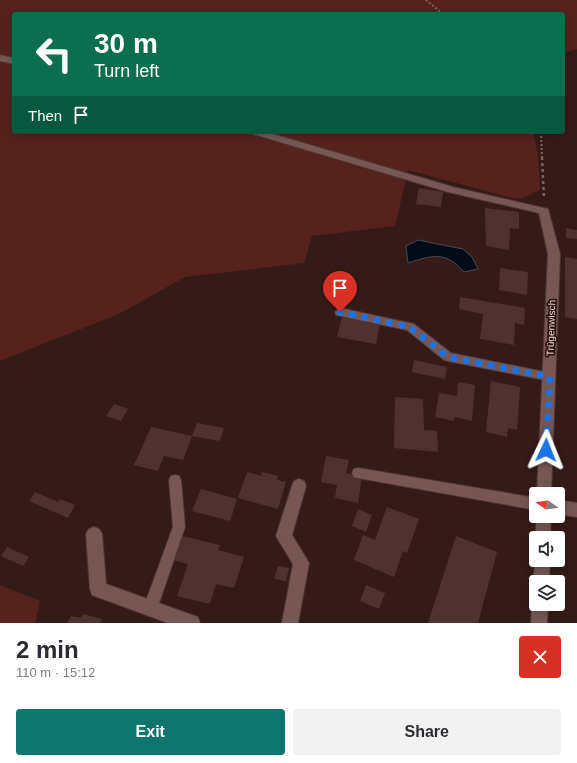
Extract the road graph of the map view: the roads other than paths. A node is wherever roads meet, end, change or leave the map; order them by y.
1 (0, 58) edge
2 (12, 61) edge
3 (263, 134) edge
4 (340, 312) dead end
5 (550, 377) junction
6 (358, 473) dead end
7 (174, 480) dead end
8 (299, 486) dead end
9 (544, 487) edge
10 (529, 503) edge
11 (565, 509) edge
12 (577, 510) edge
13 (94, 534) dead end
14 (150, 609) junction
15 (540, 611) edge
16 (192, 623) edge
17 (290, 623) edge
18 (539, 623) edge

1 - 2 street
3 - 5 street, Trügenwisch
4 - 5 lane
5 - 9 street, Trügenwisch
6 - 10 lane
7 - 14 lane
8 - 17 street
11 - 12 street
13 - 14 street
14 - 16 street
15 - 18 street

